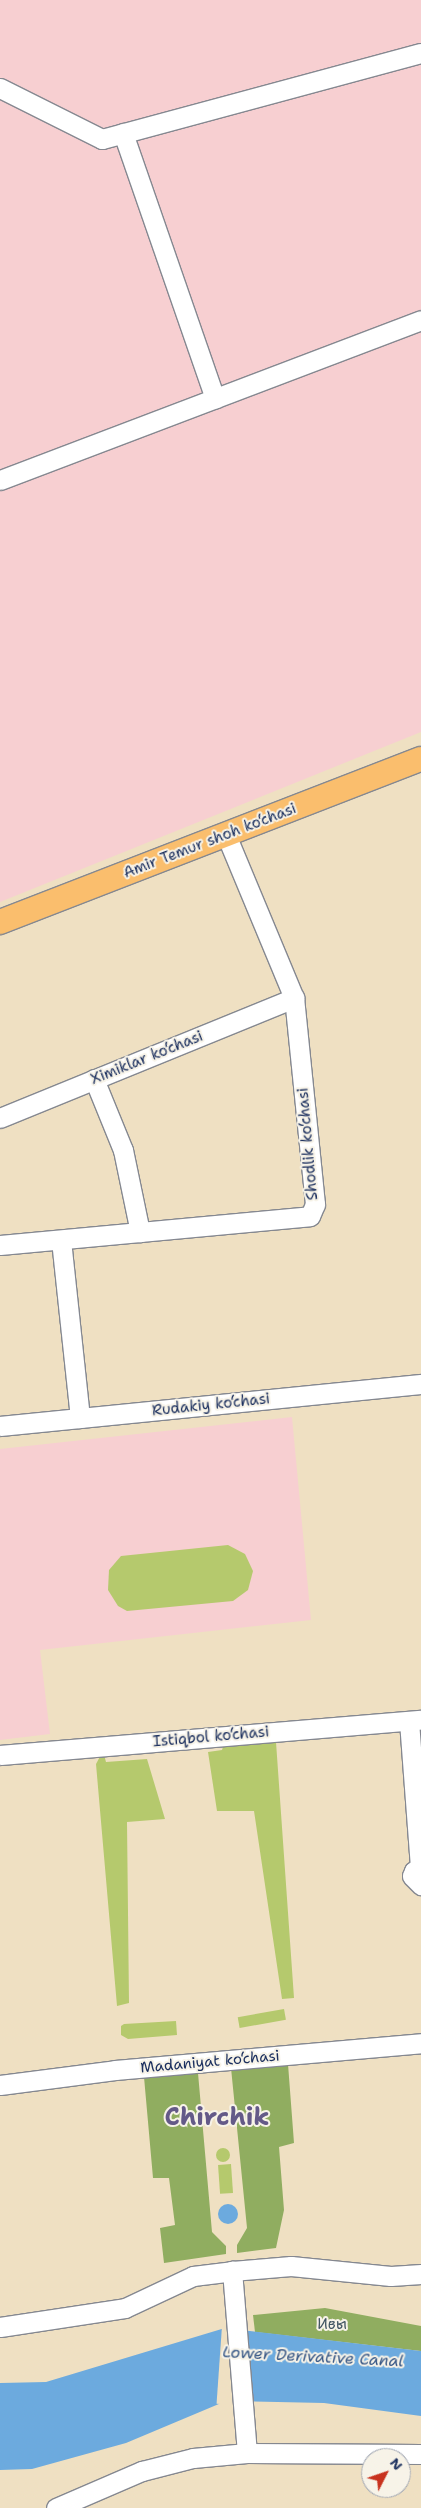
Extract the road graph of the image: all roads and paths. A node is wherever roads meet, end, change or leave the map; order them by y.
1 (421, 53) edge
2 (0, 88) edge
3 (123, 133) junction
4 (421, 320) edge
5 (215, 398) junction
6 (0, 480) edge
7 (421, 760) edge
8 (226, 835) junction
9 (0, 922) edge
10 (294, 998) junction
11 (94, 1079) junction
12 (0, 1118) edge
13 (140, 1232) junction
14 (61, 1240) junction
15 (0, 1245) edge
16 (421, 1384) edge
17 (80, 1418) junction
18 (0, 1426) edge
19 (415, 1720) edge
20 (0, 1755) edge
21 (421, 1873) edge
22 (421, 2043) edge
23 (0, 2084) edge
24 (232, 2271) junction
25 (421, 2274) edge
26 (0, 2327) edge
27 (247, 2453) junction
28 (421, 2454) edge
29 (56, 2508) edge

1 - 3 street
2 - 3 street
3 - 5 street
4 - 5 street
5 - 6 street
7 - 8 main road, Amir Temur shoh ko‘chasi
8 - 9 main road, Amir Temur shoh ko‘chasi
8 - 10 street, Shodlik ko‘chasi
10 - 11 street, Ximiklar ko‘chasi
10 - 13 street, Shodlik ko‘chasi
11 - 12 street, Ximiklar ko‘chasi
11 - 13 street
13 - 14 street, Shodlik ko‘chasi
14 - 15 street, Shodlik ko‘chasi
14 - 17 street
16 - 17 street, Rudakiy ko‘chasi
17 - 18 street, Rudakiy ko‘chasi
19 - 20 street, Istiqbol ko‘chasi
19 - 21 street
22 - 23 street, Madaniyat ko‘chasi
24 - 25 street
24 - 26 street
24 - 27 street
27 - 28 street
27 - 29 street

